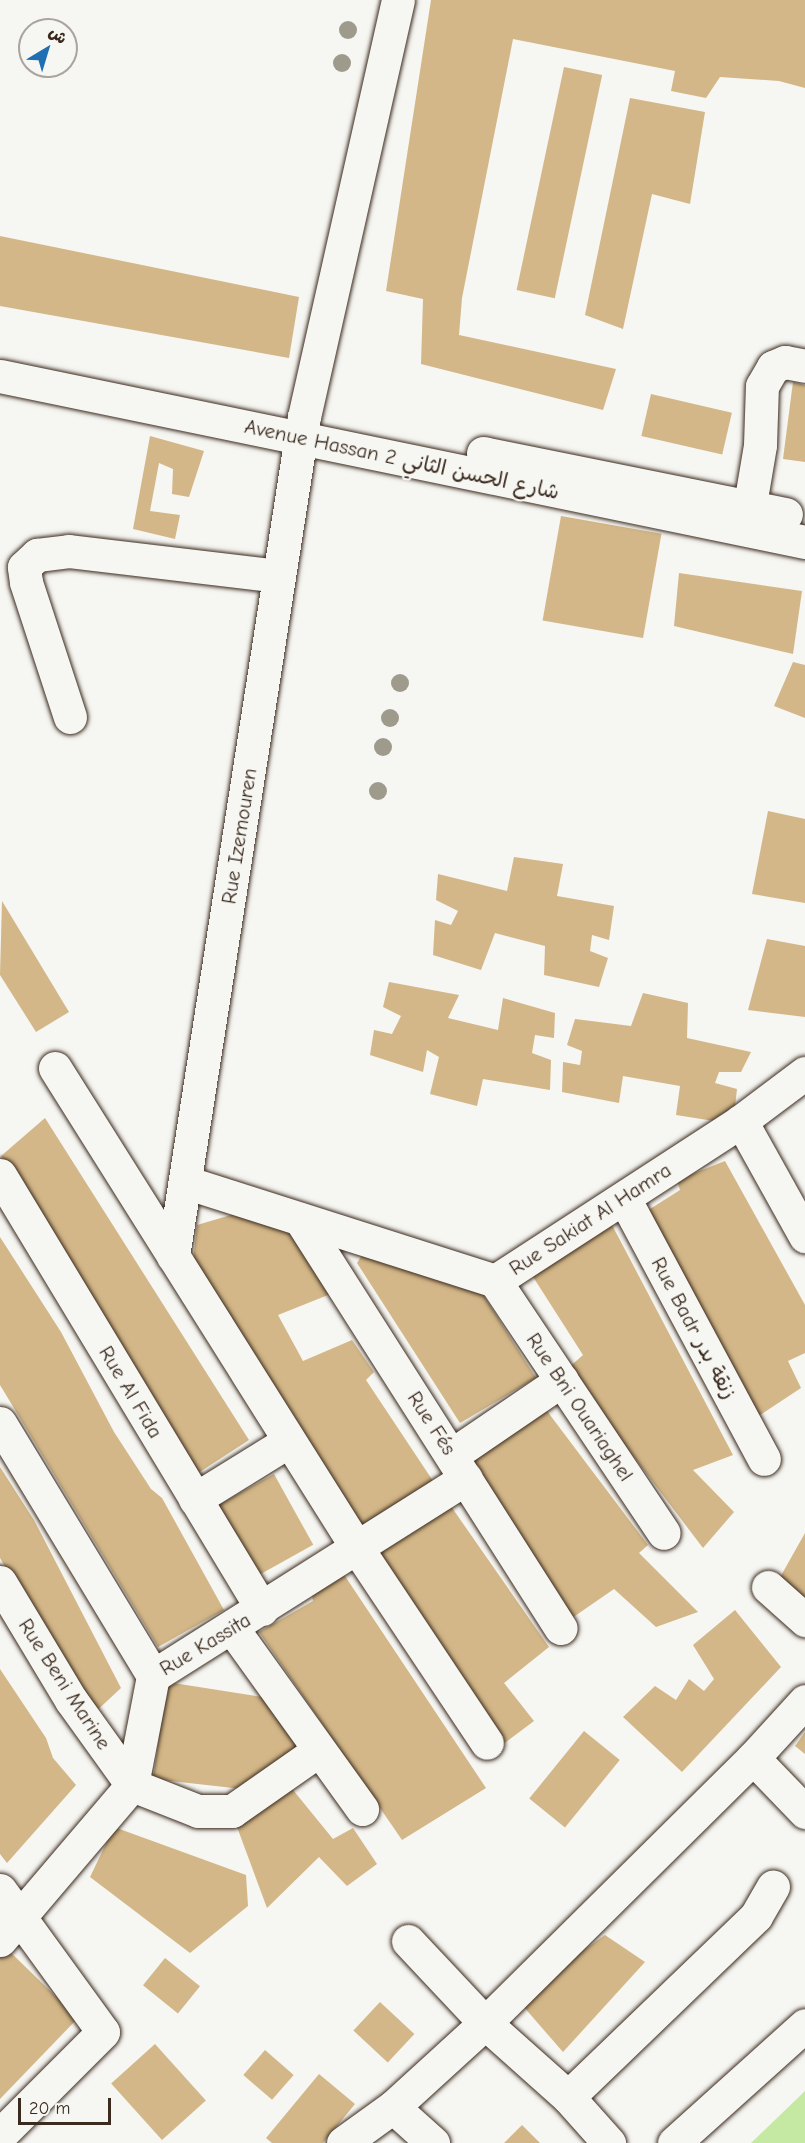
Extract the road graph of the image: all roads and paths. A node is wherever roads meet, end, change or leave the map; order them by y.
1 (398, 0) edge
2 (0, 355) edge
3 (805, 366) edge
4 (0, 376) edge
5 (302, 427) junction
6 (748, 518) junction
7 (805, 518) edge
8 (805, 542) edge
9 (279, 576) junction
10 (70, 717) dead end
11 (55, 1068) dead end
12 (805, 1074) edge
13 (741, 1121) junction
14 (0, 1175) edge
15 (184, 1182) junction
16 (624, 1198) junction
17 (300, 1219) junction
18 (805, 1236) edge
19 (174, 1256) junction
20 (495, 1281) junction
21 (562, 1380) junction
22 (0, 1423) edge
23 (289, 1441) junction
24 (764, 1459) dead end
25 (459, 1466) junction
26 (195, 1499) junction
27 (664, 1533) dead end
28 (357, 1548) junction
29 (0, 1582) edge
30 (768, 1587) dead end
31 (262, 1609) junction
32 (805, 1620) edge
33 (232, 1628) junction
34 (561, 1628) dead end
35 (153, 1676) junction
36 (805, 1701) edge
37 (487, 1743) dead end
38 (320, 1750) junction
39 (753, 1758) junction
40 (132, 1785) junction
41 (362, 1809) dead end
42 (805, 1812) edge
43 (773, 1886) dead end
44 (0, 1890) edge
45 (10, 1930) edge
46 (408, 1941) dead end
47 (485, 2023) junction
48 (805, 2025) edge
49 (568, 2097) junction
50 (393, 2107) junction
51 (0, 2135) edge
52 (343, 2143) edge
53 (433, 2143) edge
54 (609, 2143) edge
55 (674, 2143) edge

1 - 5 street, Rue Izemouren
2 - 5 street, Avenue Hassan 2 شارع الحسن الثاني
3 - 6 street
4 - 5 street, Avenue Hassan 2 شارع الحسن الثاني
5 - 6 street, Avenue Hassan 2 شارع الحسن الثاني
5 - 9 street, Rue Izemouren
6 - 7 street, Avenue Hassan 2 شارع الحسن الثاني
6 - 8 street, Avenue Hassan 2 شارع الحسن الثاني
9 - 10 street
9 - 15 street, Rue Izemouren
11 - 19 street
12 - 13 street, Rue Sakiat Al Hamra
13 - 16 street, Rue Sakiat Al Hamra
13 - 18 street
14 - 26 street, Rue Al Fida
15 - 17 street, Rue Sakiat Al Hamra
15 - 19 street, Rue Izemouren
16 - 20 street, Rue Sakiat Al Hamra
16 - 24 street, Rue Badr زنقة بدر
17 - 20 street, Rue Sakiat Al Hamra
17 - 25 street, Rue Fés
19 - 23 street
20 - 21 street, Rue Bni Ouariaghel
21 - 25 street, Rue Kassita
21 - 27 street, Rue Bni Ouariaghel
22 - 35 street
23 - 26 street
23 - 28 street
25 - 28 street, Rue Kassita
25 - 34 street, Rue Fés
26 - 31 street, Rue Al Fida
28 - 31 street, Rue Kassita
28 - 37 street
29 - 40 street, Rue Beni Marine
30 - 32 street
31 - 33 street, Rue Kassita
33 - 35 street, Rue Kassita
33 - 38 street
35 - 40 street, Rue Kassita
36 - 39 street
38 - 40 street
38 - 41 street
39 - 42 street
39 - 47 street
40 - 45 street, Rue Kassita
43 - 49 street
44 - 45 street
45 - 51 street
46 - 47 street
47 - 49 street
47 - 50 street
48 - 55 street
49 - 54 street
50 - 52 street
50 - 53 street

